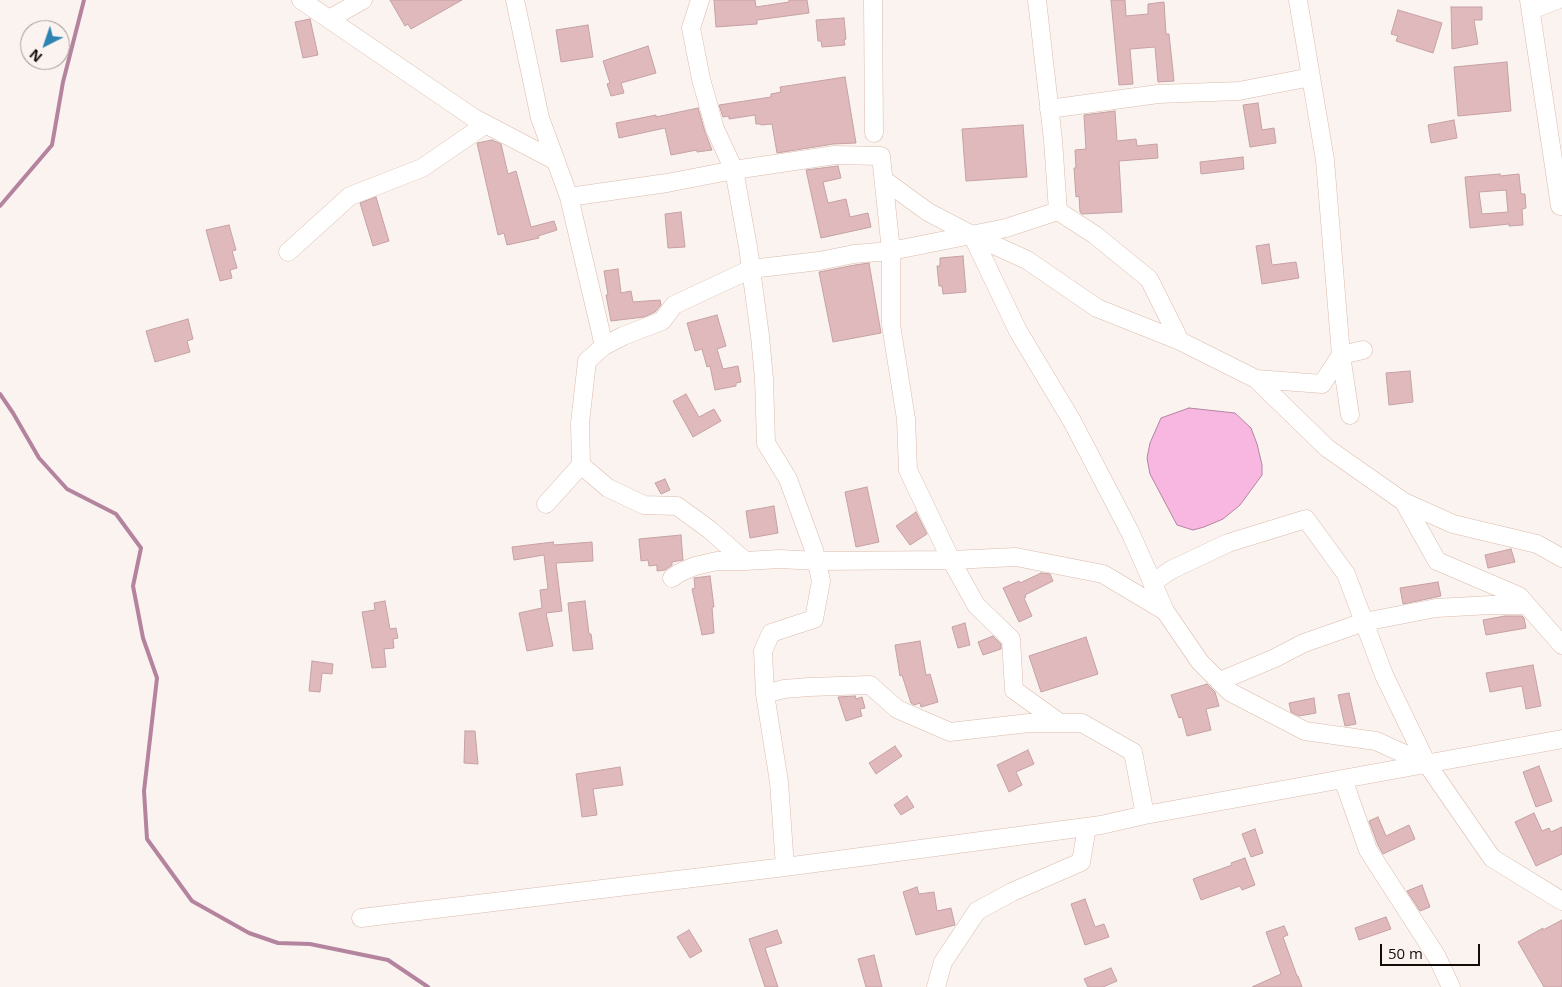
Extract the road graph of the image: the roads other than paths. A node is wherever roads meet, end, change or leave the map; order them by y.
1 (301, 0) edge
2 (363, 0) edge
3 (515, 0) edge
4 (700, 0) edge
5 (874, 0) edge
6 (1037, 0) edge
7 (1298, 0) edge
8 (1557, 0) edge
9 (1530, 5) edge
10 (329, 19) junction
11 (1311, 78) junction
12 (1049, 109) junction
13 (486, 124) junction
14 (874, 132) dead end
15 (556, 161) junction
16 (734, 170) junction
17 (884, 180) junction
18 (569, 197) junction
19 (1562, 206) edge
20 (1058, 211) junction
21 (972, 235) junction
22 (891, 251) junction
23 (288, 252) dead end
24 (751, 269) junction
25 (1180, 341) junction
26 (604, 346) junction
27 (1363, 350) dead end
28 (1341, 356) junction
29 (1256, 379) junction
30 (1350, 415) dead end
31 (581, 465) junction
32 (1404, 502) junction
33 (546, 504) dead end
34 (1562, 558) edge
35 (951, 560) junction
36 (745, 561) junction
37 (817, 561) junction
38 (672, 578) dead end
39 (1152, 583) junction
40 (1527, 605) junction
41 (1165, 611) junction
42 (1364, 622) junction
43 (1562, 645) edge
44 (1220, 681) junction
45 (765, 694) junction
46 (1060, 723) junction
47 (1562, 739) edge
48 (1427, 764) junction
49 (1342, 779) junction
50 (1145, 815) junction
51 (1087, 827) junction
52 (785, 867) junction
53 (1562, 901) edge
54 (361, 918) dead end
55 (936, 987) edge
56 (1451, 987) edge

1 - 10 street
2 - 10 street
3 - 15 street
4 - 16 street
5 - 14 street
6 - 12 street
7 - 11 street
8 - 9 street
9 - 19 street
10 - 13 street
11 - 12 street
11 - 28 street
12 - 20 street
13 - 15 street
13 - 23 street
15 - 18 street
16 - 17 street
16 - 18 street
16 - 24 street
17 - 21 street
17 - 22 street
18 - 26 street
20 - 21 street
20 - 25 street
21 - 22 street
21 - 25 street
21 - 39 street
22 - 24 street
22 - 35 street
24 - 26 street
24 - 37 street
25 - 29 street
26 - 31 street
27 - 28 street
28 - 29 street
28 - 30 street
29 - 32 street
31 - 33 street
31 - 36 street
32 - 34 street
32 - 40 street
35 - 37 street
35 - 41 street
35 - 46 street
36 - 37 street
36 - 38 street
37 - 45 street
39 - 41 street
39 - 42 street
40 - 42 street
40 - 43 street
41 - 44 street
42 - 44 street
42 - 48 street
44 - 48 street
45 - 46 street
45 - 52 street
46 - 50 street
47 - 48 street
48 - 49 street
48 - 53 street
49 - 50 street
49 - 56 street
50 - 51 street
51 - 52 street
51 - 55 street
52 - 54 street

